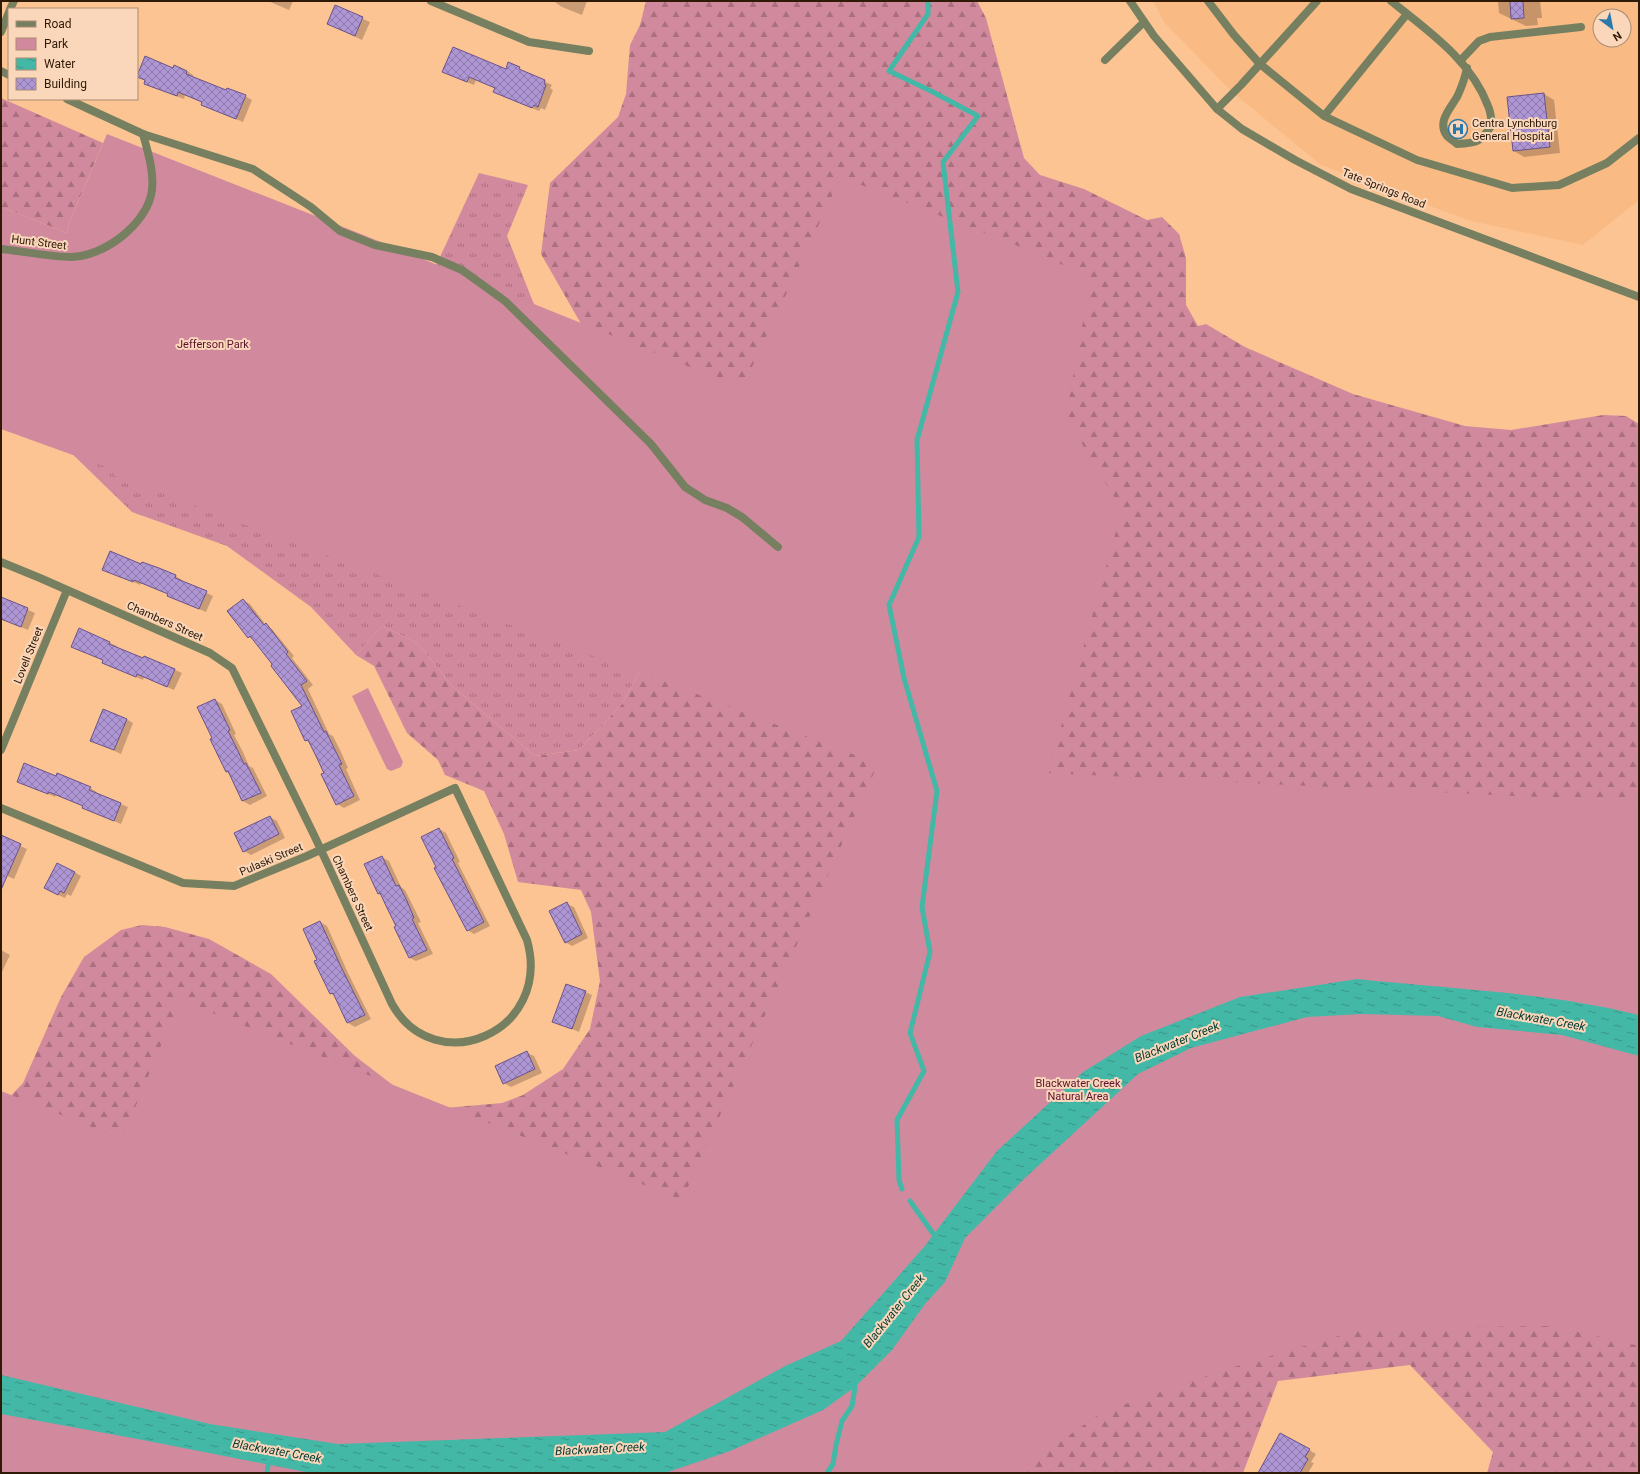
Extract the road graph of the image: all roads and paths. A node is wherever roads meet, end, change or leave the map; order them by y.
1 (431, 1) edge
2 (1130, 1) edge
3 (1208, 1) edge
4 (1317, 1) edge
5 (1391, 1) edge
6 (8, 14) edge
7 (1407, 14) junction
8 (1144, 22) junction
9 (1581, 27) dead end
10 (1, 32) edge
11 (589, 51) dead end
12 (1104, 60) dead end
13 (1460, 61) junction
14 (1260, 64) junction
15 (1467, 68) junction
16 (69, 100) edge
17 (1217, 108) junction
18 (1324, 116) junction
19 (143, 134) junction
20 (1639, 138) edge
21 (1, 249) edge
22 (1639, 297) edge
23 (778, 547) dead end
24 (1, 562) edge
25 (67, 590) junction
26 (1, 750) edge
27 (455, 788) joint
28 (1, 808) edge
29 (321, 849) junction

1 - 11 street
2 - 8 street, Tate Springs Road
3 - 14 street
4 - 14 street
5 - 7 street
6 - 10 street
7 - 13 street
7 - 18 street
8 - 12 street
8 - 17 street, Tate Springs Road
9 - 13 street
13 - 15 street
14 - 17 street
14 - 18 street
15 - 15 street
16 - 19 street
17 - 22 street, Tate Springs Road
18 - 20 street
19 - 21 street, Hunt Street
19 - 23 street
24 - 25 street, Chambers Street
25 - 26 street, Lovell Street
25 - 29 street, Chambers Street
27 - 29 street, Pulaski Street
27 - 29 street, Chambers Street
28 - 29 street, Pulaski Street

